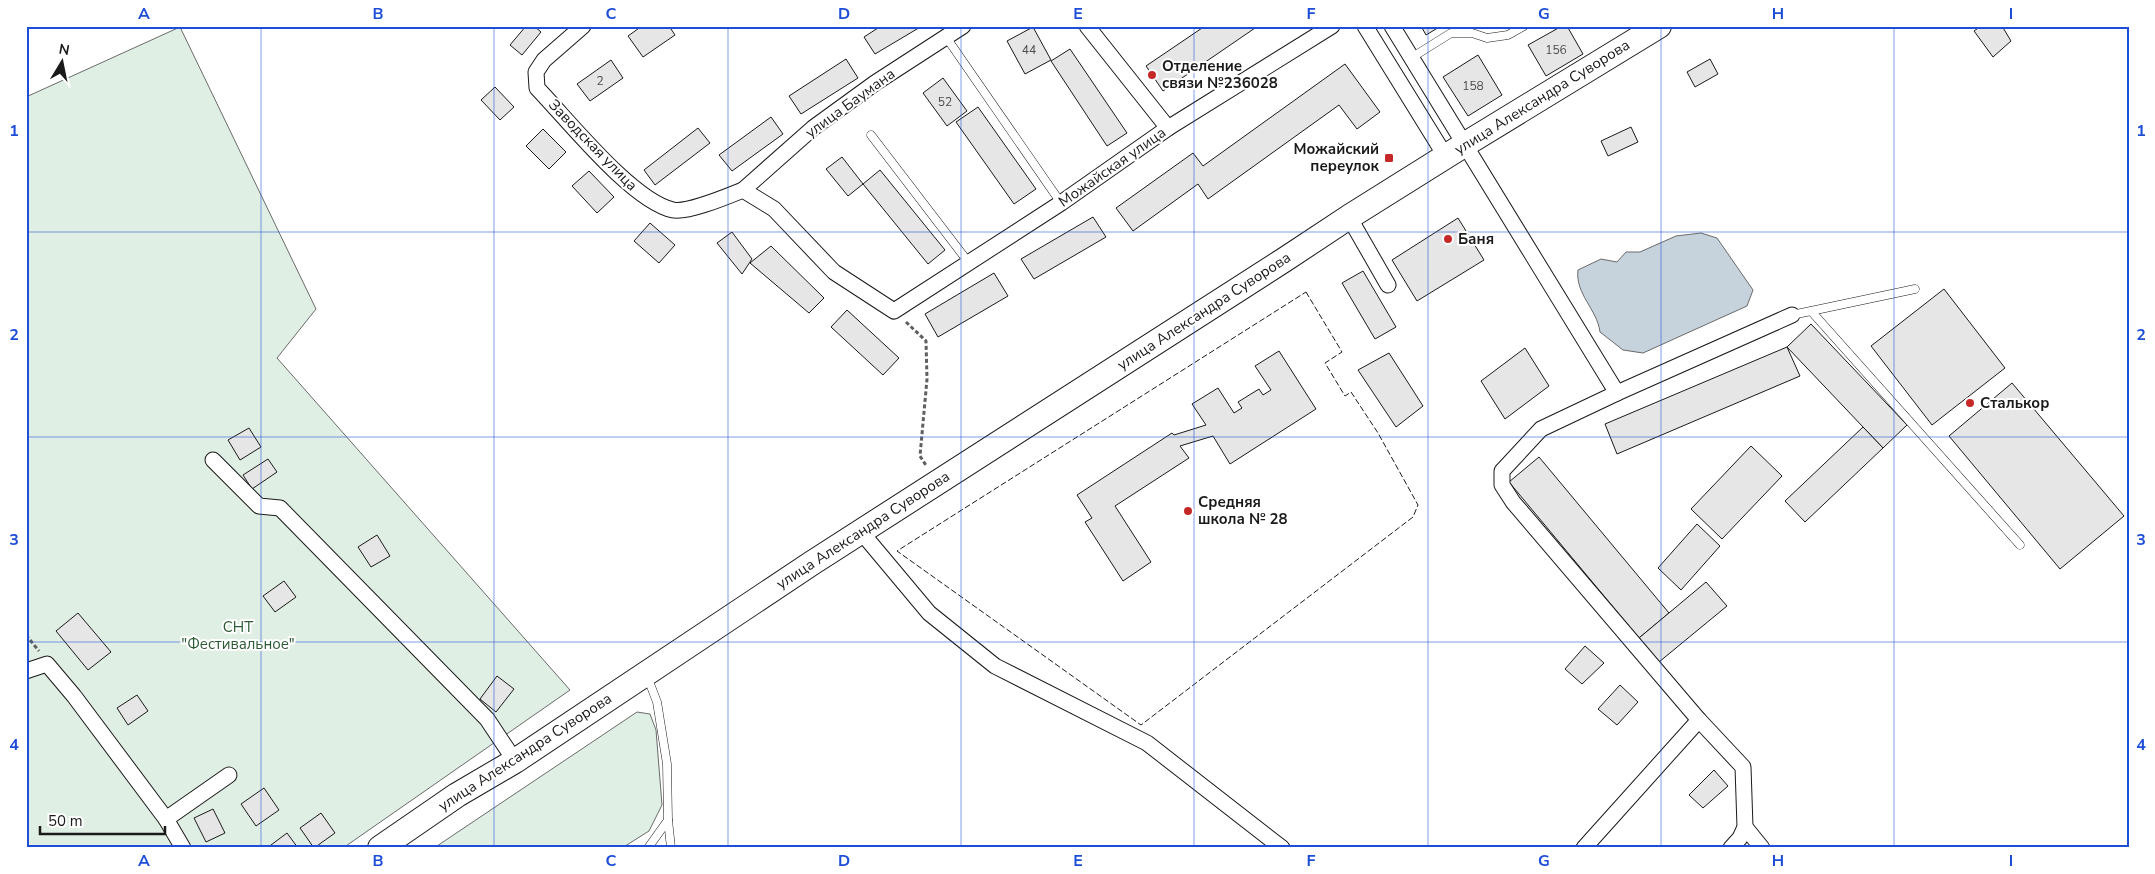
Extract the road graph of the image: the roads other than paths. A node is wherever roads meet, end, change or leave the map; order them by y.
1 (583, 26) edge
2 (963, 26) edge
3 (1086, 26) edge
4 (1332, 26) edge
5 (1365, 26) edge
6 (1392, 26) edge
7 (1524, 26) edge
8 (1659, 26) edge
9 (946, 37) junction
10 (1411, 58) junction
11 (1168, 128) junction
12 (871, 135) dead end
13 (1455, 151) junction
14 (743, 190) junction
15 (1062, 203) junction
16 (1349, 216) junction
17 (970, 262) junction
18 (1388, 285) dead end
19 (1915, 289) dead end
20 (1811, 311) junction
21 (1792, 315) joint
22 (1617, 393) junction
23 (213, 460) dead end
24 (862, 532) junction
25 (2020, 545) dead end
26 (26, 671) edge
27 (646, 674) junction
28 (1699, 720) junction
29 (515, 761) junction
30 (229, 775) dead end
31 (166, 819) junction
32 (668, 820) junction
33 (1745, 827) junction
34 (183, 848) edge
35 (380, 848) edge
36 (648, 848) edge
37 (670, 848) edge
38 (1282, 848) edge
39 (1584, 848) edge
40 (1731, 848) edge
41 (1762, 848) edge

1 - 14 street, Заводская улица
2 - 9 street, улица Баумана
3 - 11 street
4 - 11 street, Можайская улица
5 - 13 street
6 - 10 street
7 - 10 lane
8 - 13 main road, улица Александра Суворова
9 - 14 street, улица Баумана
9 - 15 lane
10 - 13 street
11 - 15 street, Можайская улица
12 - 17 lane
13 - 16 main road, улица Александра Суворова
13 - 22 street
14 - 17 street, Можайская улица
15 - 17 street, Можайская улица
16 - 18 street
16 - 24 main road, улица Александра Суворова
19 - 20 lane
20 - 21 lane
20 - 25 lane
21 - 22 street
22 - 28 street
23 - 29 street
24 - 27 main road, улица Александра Суворова
24 - 38 street
26 - 31 street
27 - 29 main road, улица Александра Суворова
27 - 32 lane
28 - 33 street
28 - 39 street
29 - 35 main road, улица Александра Суворова
30 - 31 street
31 - 34 street
32 - 36 lane
32 - 37 lane
33 - 40 street
33 - 41 street

